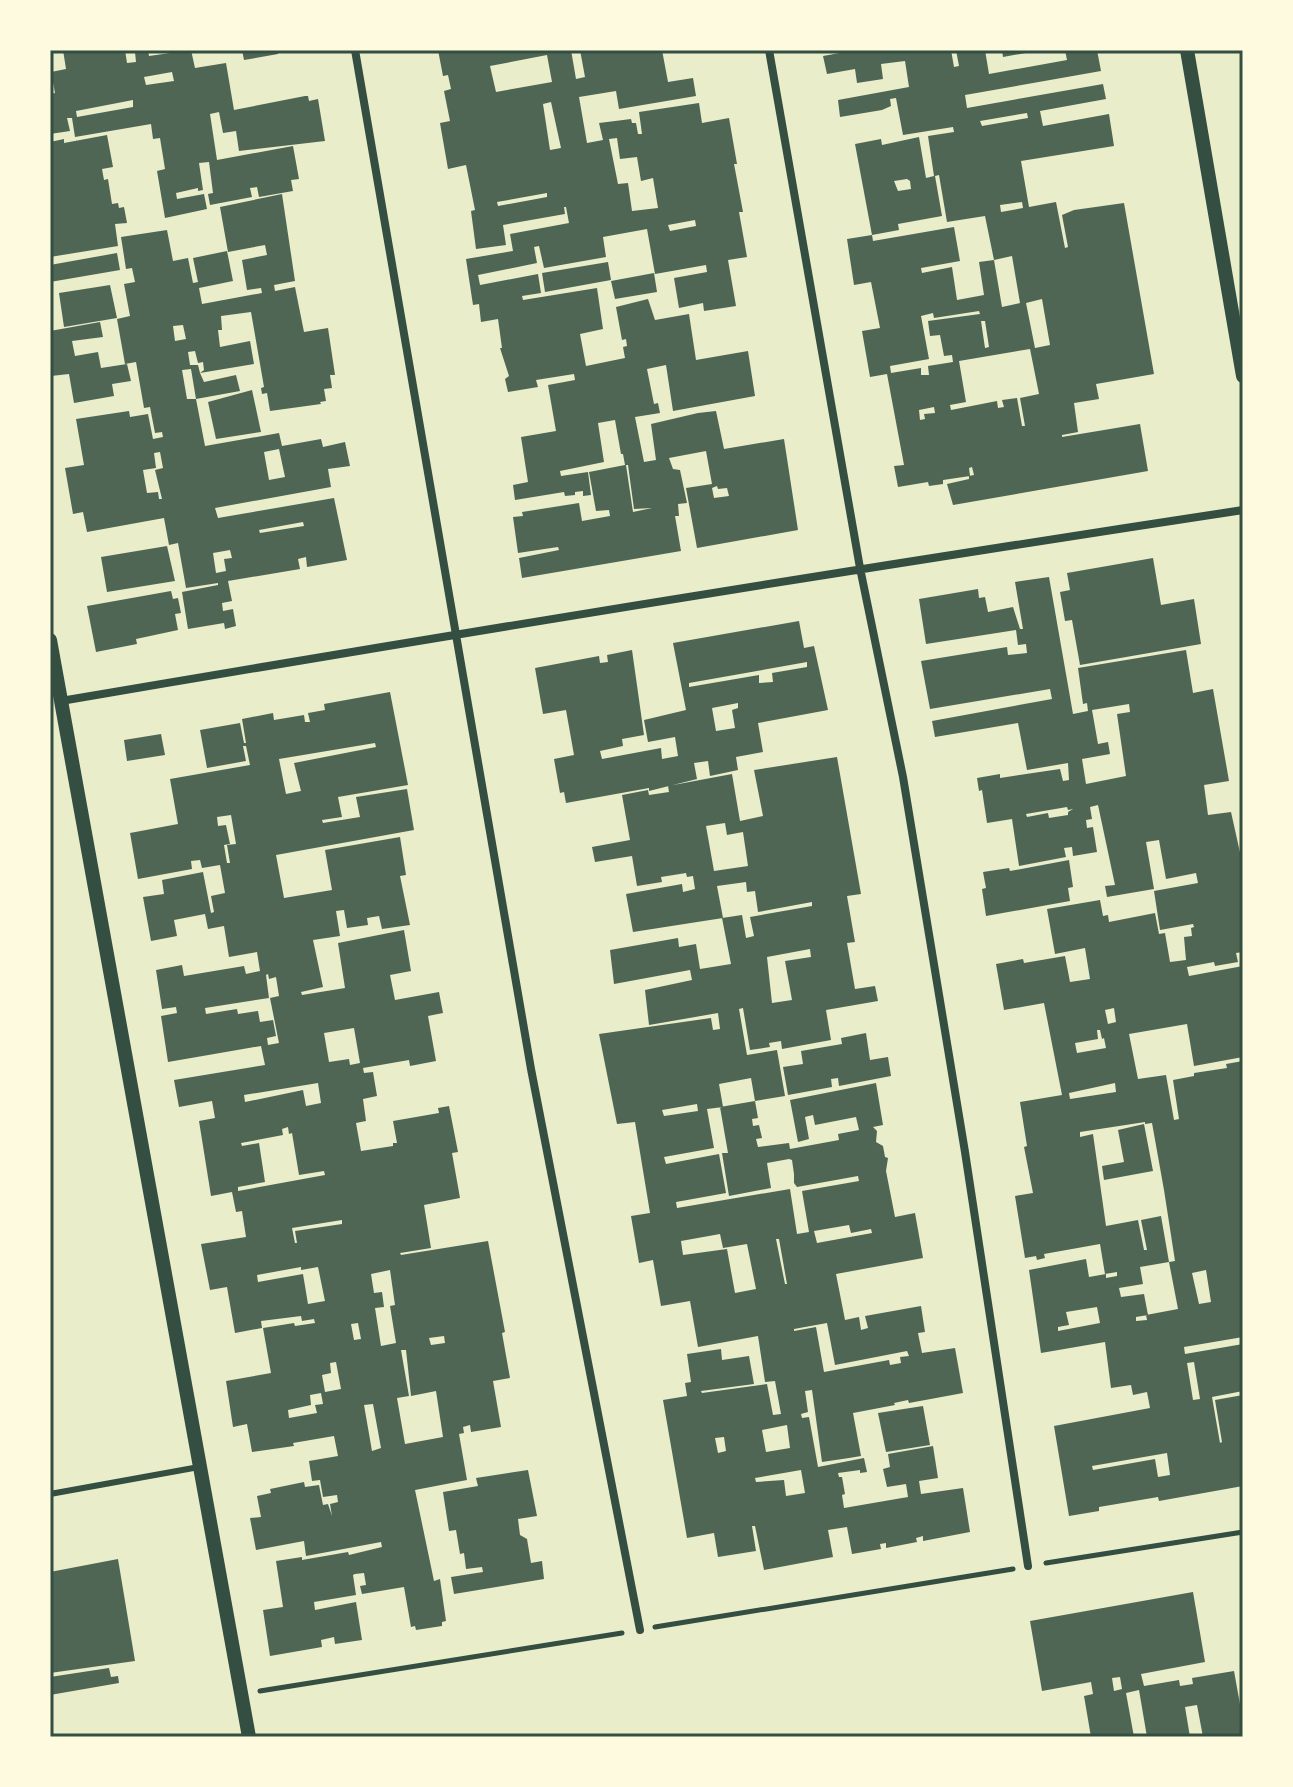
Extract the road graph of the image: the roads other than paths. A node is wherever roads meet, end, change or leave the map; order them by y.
1 (355, 50) edge
2 (769, 50) edge
3 (1187, 50) edge
4 (1243, 376) edge
5 (1243, 510) edge
6 (860, 568) junction
7 (457, 633) junction
8 (50, 640) edge
9 (55, 703) edge
10 (199, 1467) junction
11 (50, 1494) edge
12 (1028, 1566) road end
13 (640, 1630) road end
14 (249, 1737) edge

1 - 7 street
2 - 6 street
3 - 4 street
5 - 6 street
6 - 7 street
6 - 12 street
7 - 9 street
7 - 13 street
8 - 9 street
9 - 10 street
10 - 11 lane
10 - 14 street

